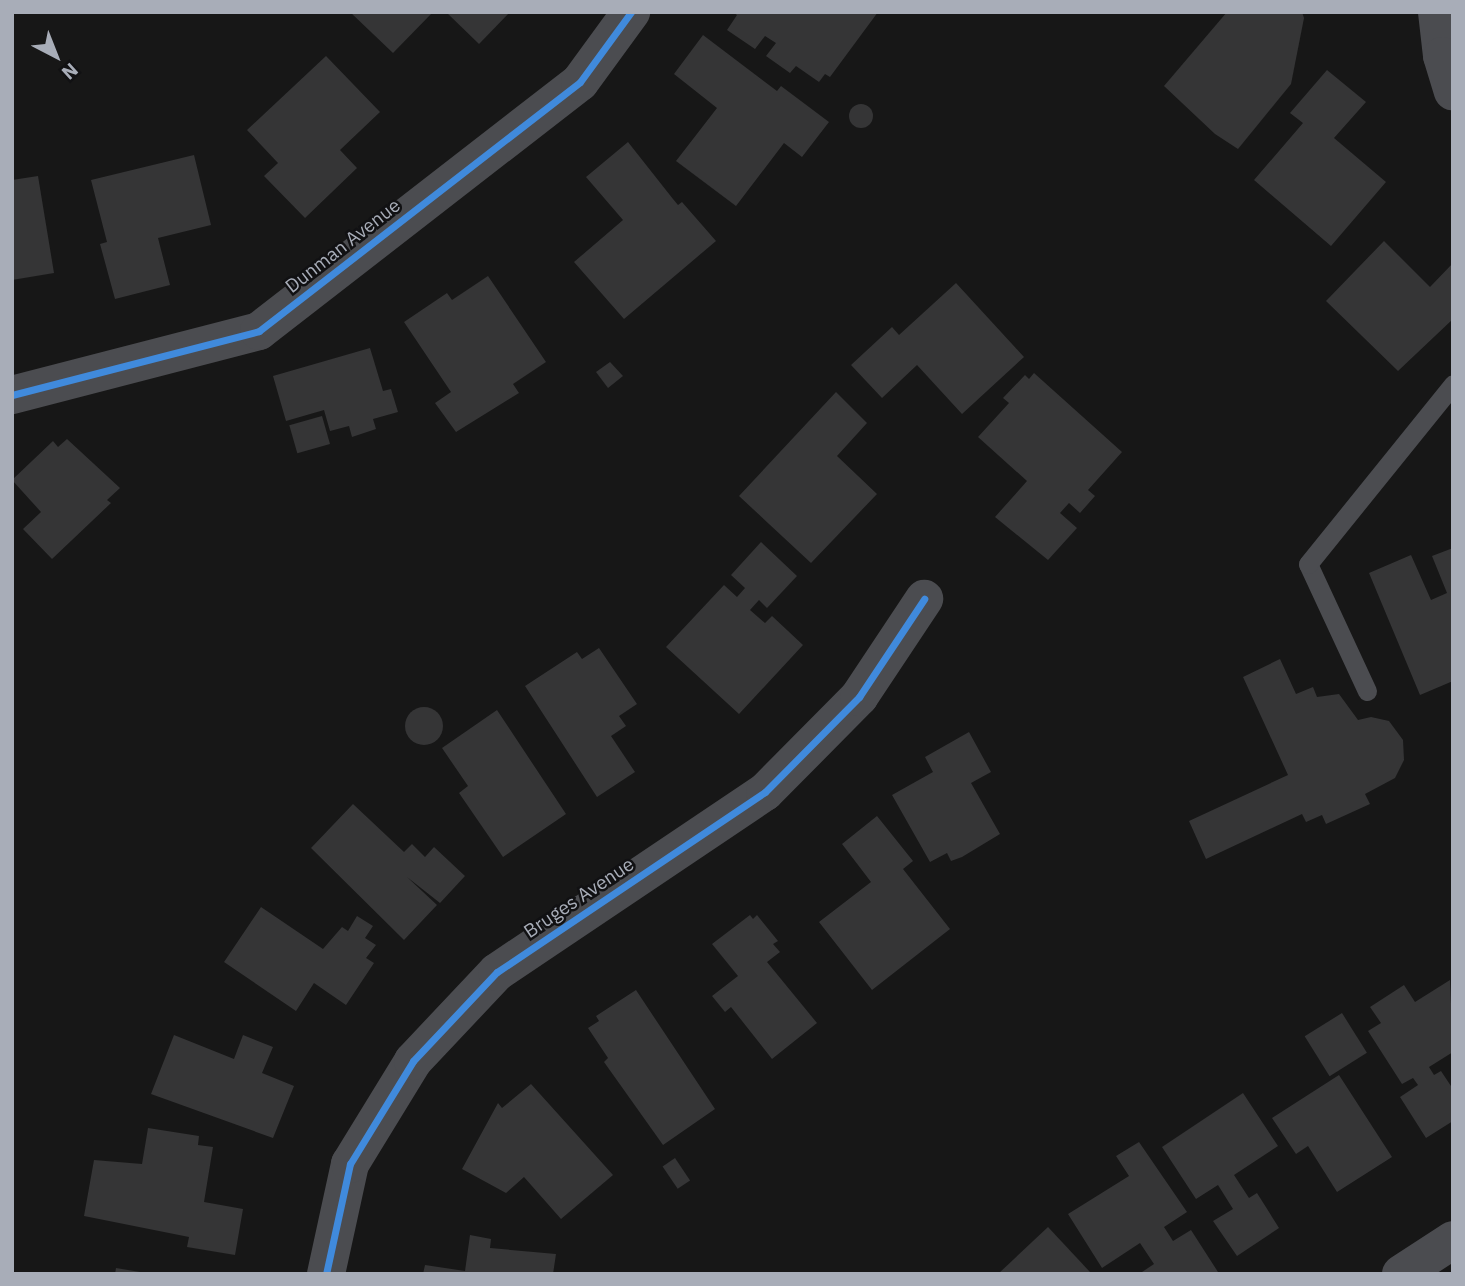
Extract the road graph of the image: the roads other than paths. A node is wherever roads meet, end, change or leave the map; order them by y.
1 (631, 12) edge
2 (1437, 12) edge
3 (1453, 91) edge
4 (1453, 384) edge
5 (12, 395) edge
6 (924, 598) dead end
7 (1367, 691) dead end
8 (1453, 1240) edge
9 (326, 1274) edge
10 (1401, 1274) edge

1 - 5 street, Dunman Avenue
2 - 3 street
4 - 7 lane
6 - 9 street, Bruges Avenue
8 - 10 street

